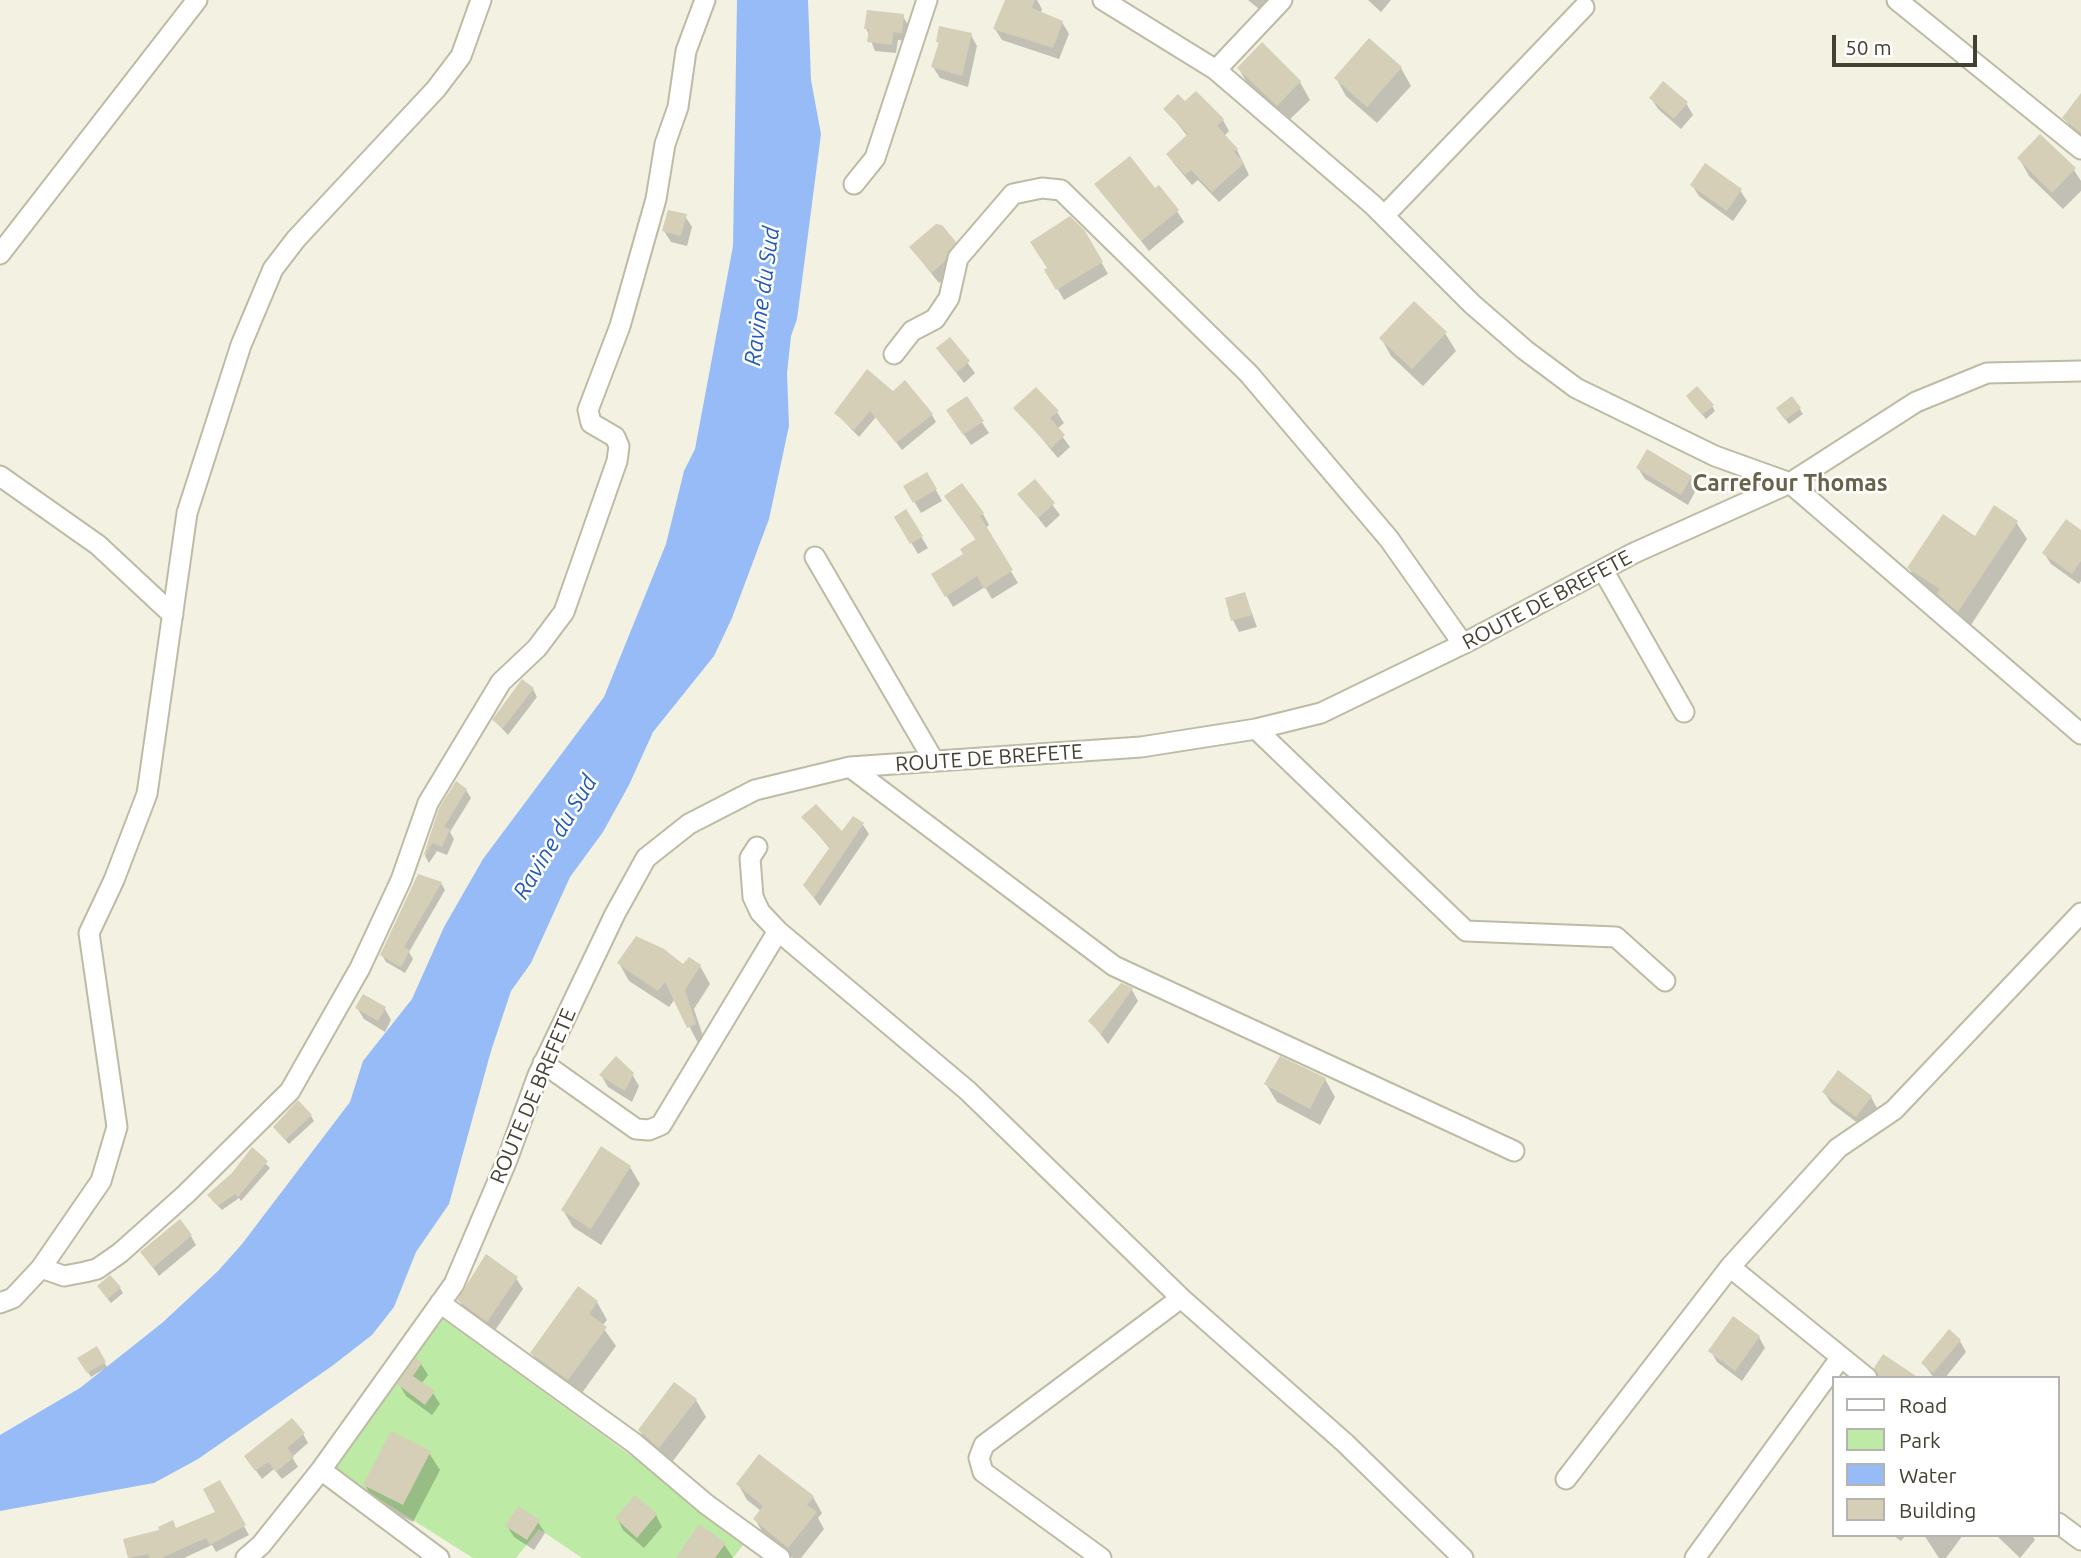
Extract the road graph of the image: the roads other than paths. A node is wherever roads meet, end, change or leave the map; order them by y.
1 (197, 0) edge
2 (481, 0) edge
3 (705, 0) edge
4 (927, 0) edge
5 (1103, 0) edge
6 (1282, 0) edge
7 (1897, 0) edge
8 (1584, 7) dead end
9 (1216, 70) junction
10 (2081, 149) edge
11 (854, 184) dead end
12 (1384, 216) junction
13 (0, 254) edge
14 (894, 354) dead end
15 (2081, 371) edge
16 (0, 476) edge
17 (1790, 483) junction
18 (815, 557) dead end
19 (1603, 570) junction
20 (173, 615) junction
21 (1463, 644) junction
22 (1684, 712) dead end
23 (1256, 729) junction
24 (2081, 734) edge
25 (934, 761) junction
26 (850, 767) junction
27 (757, 847) dead end
28 (2081, 914) edge
29 (778, 931) junction
30 (1665, 981) dead end
31 (543, 1063) junction
32 (1514, 1151) dead end
33 (1730, 1266) junction
34 (41, 1268) junction
35 (1181, 1298) junction
36 (0, 1303) edge
37 (440, 1303) junction
38 (1841, 1357) junction
39 (1865, 1376) edge
40 (321, 1470) junction
41 (1566, 1479) dead end
42 (2060, 1524) edge
43 (2081, 1540) edge
44 (246, 1558) edge
45 (439, 1558) edge
46 (780, 1558) edge
47 (1101, 1558) edge
48 (1463, 1558) edge
49 (1695, 1558) edge

1 - 13 street
2 - 20 street
3 - 34 street
4 - 11 street
5 - 9 street
6 - 9 street
7 - 10 street
8 - 12 street
9 - 12 street
12 - 17 street
14 - 21 street
15 - 17 street, ROUTE DE BREFETE
16 - 20 street
17 - 19 street, ROUTE DE BREFETE
17 - 24 street
18 - 25 street
19 - 21 street, ROUTE DE BREFETE
19 - 22 street
20 - 34 street
21 - 23 street, ROUTE DE BREFETE
23 - 25 street, ROUTE DE BREFETE
23 - 30 street
25 - 26 street, ROUTE DE BREFETE
26 - 31 street, ROUTE DE BREFETE
26 - 32 street
27 - 29 street
28 - 33 street
29 - 31 street
29 - 35 street
31 - 37 street, ROUTE DE BREFETE
33 - 38 street
33 - 41 street
34 - 36 street
35 - 47 street
35 - 48 street
37 - 40 street, ROUTE DE BREFETE
37 - 46 street
38 - 39 street
38 - 49 street
40 - 44 street, ROUTE DE BREFETE
40 - 45 street
42 - 43 street

